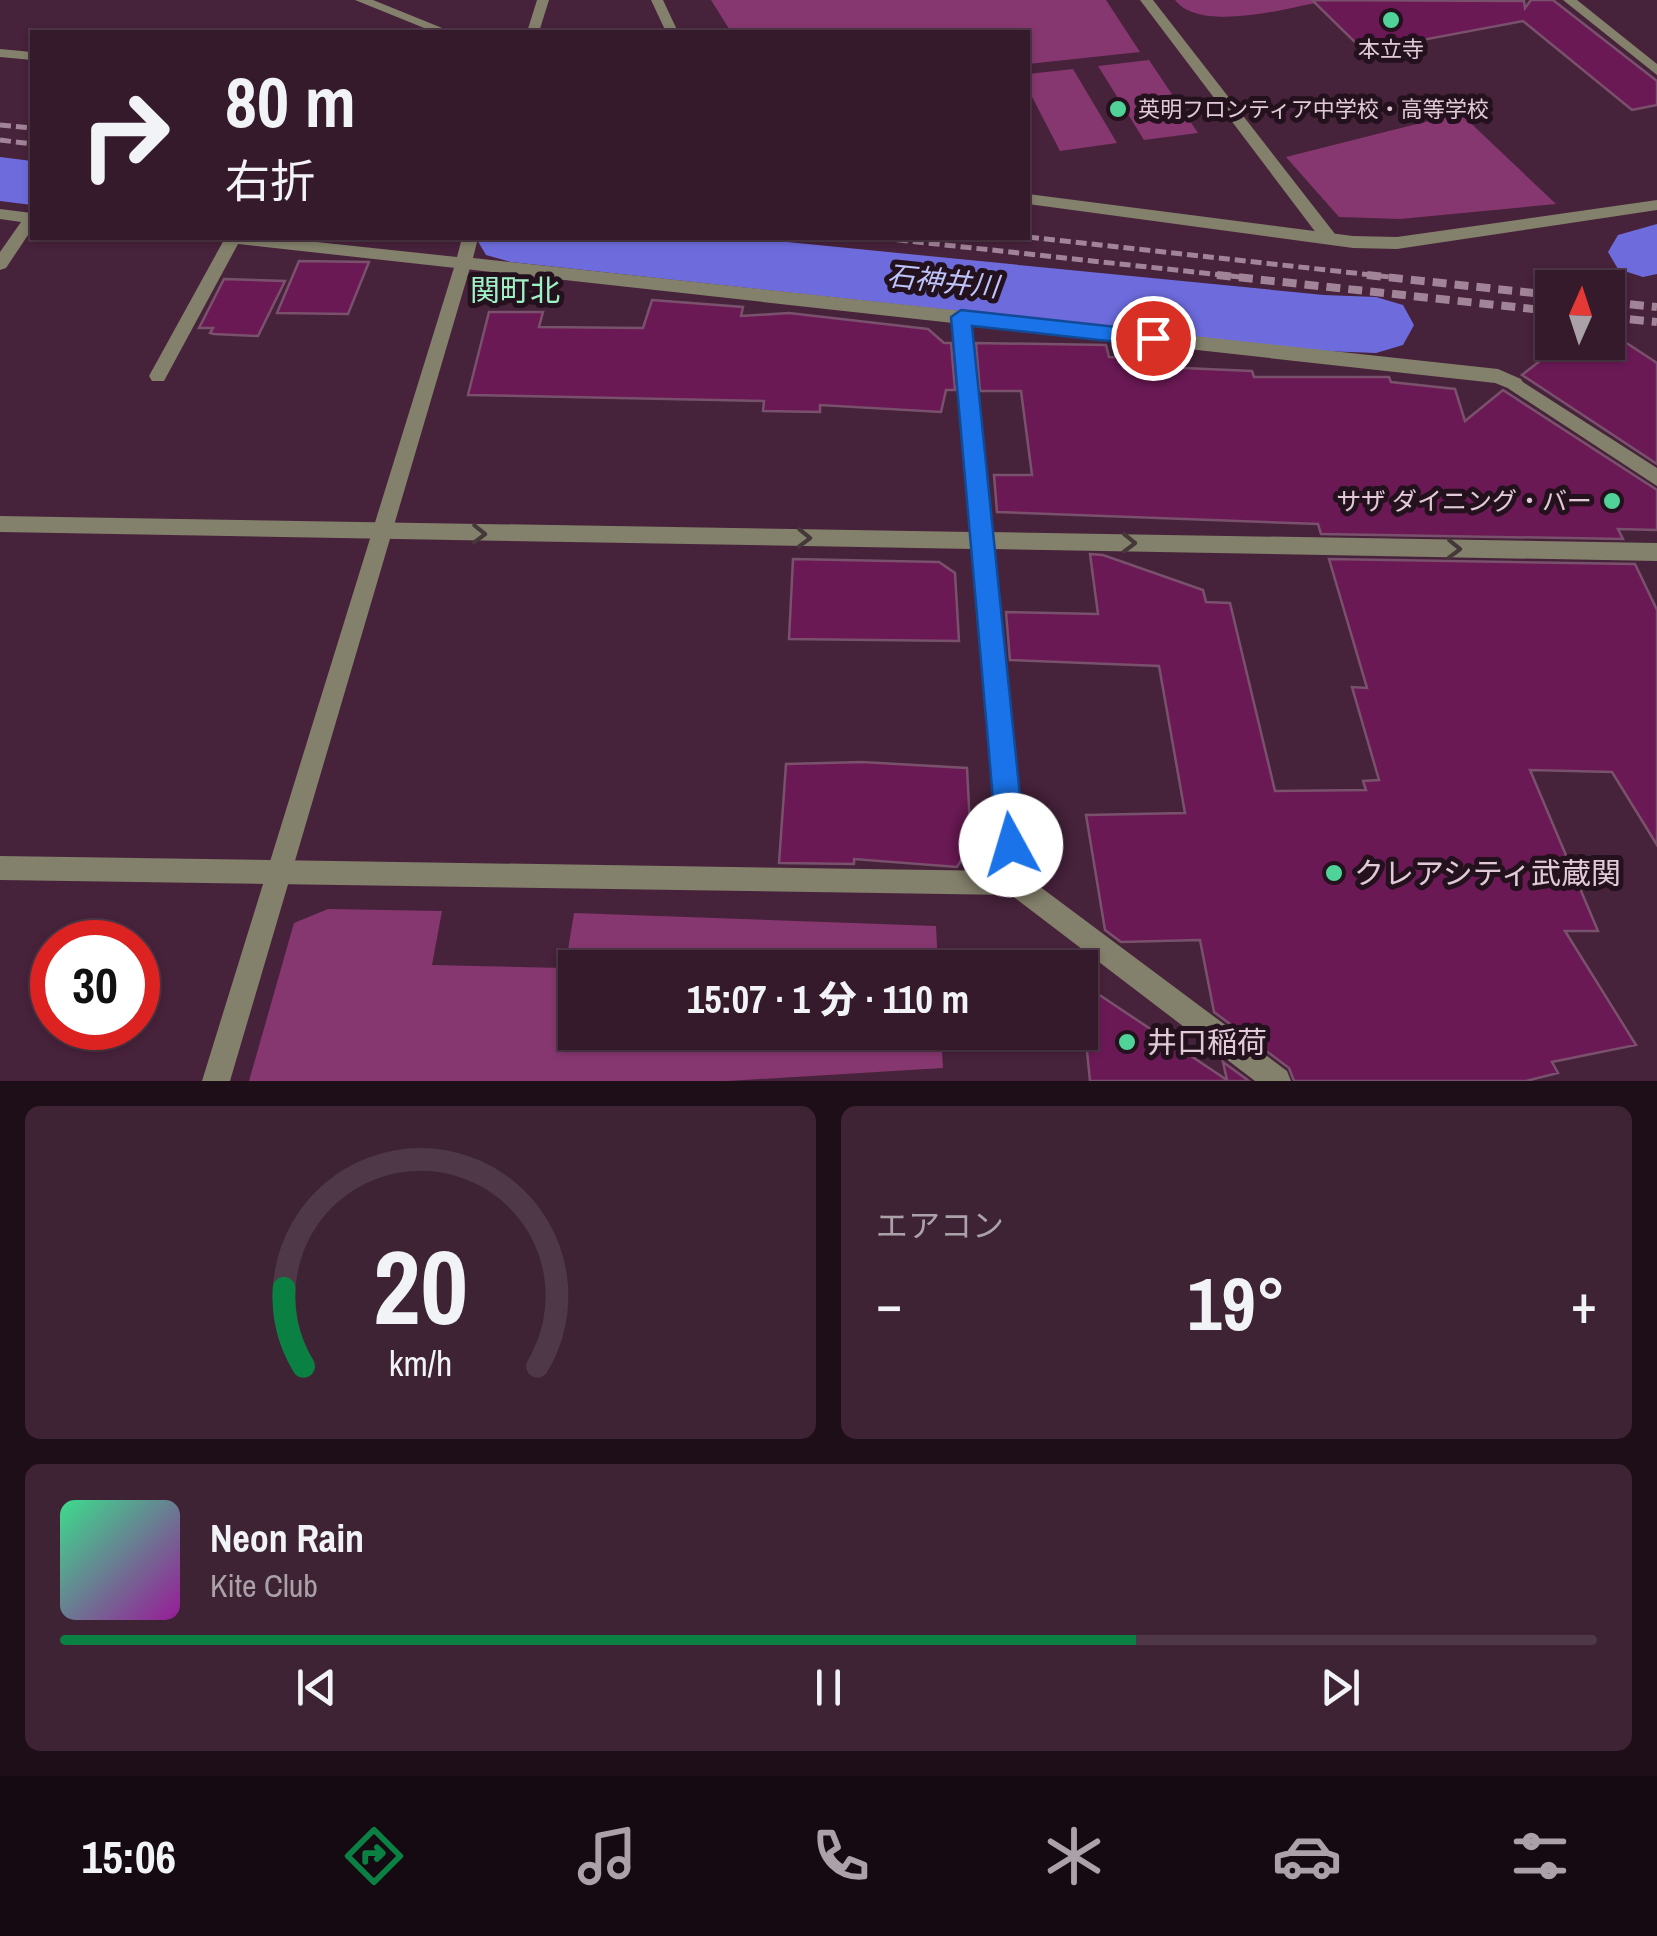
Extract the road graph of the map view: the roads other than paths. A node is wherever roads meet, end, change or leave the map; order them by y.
1 (361, 0) edge
2 (543, 0) edge
3 (657, 0) edge
4 (1146, 0) edge
5 (1569, 0) edge
6 (440, 30) edge
7 (534, 30) edge
8 (671, 30) edge
9 (0, 53) edge
10 (30, 56) edge
11 (1657, 71) edge
12 (1030, 199) edge
13 (1657, 205) edge
14 (0, 214) edge
15 (30, 218) edge
16 (30, 221) edge
17 (1329, 238) junction
18 (232, 240) edge
19 (272, 240) edge
20 (467, 250) edge
21 (0, 264) edge
22 (961, 317) junction
23 (158, 376) dead end
24 (1657, 478) edge
25 (0, 524) edge
26 (382, 532) junction
27 (980, 541) junction
28 (1657, 552) edge
29 (0, 868) edge
30 (278, 870) junction
31 (1015, 883) junction
32 (216, 1081) edge
33 (1277, 1081) edge

1 - 6 street
2 - 7 street
3 - 8 street
4 - 17 street
5 - 11 street
9 - 10 street
12 - 17 street
13 - 17 street
14 - 15 street
16 - 21 street
18 - 23 street
19 - 20 street
20 - 22 street
20 - 26 street
22 - 24 street
22 - 27 street
25 - 26 street
26 -> 27 street
26 - 30 street
27 -> 28 street
27 - 31 street
29 - 30 street
30 - 31 street
30 - 32 street
31 - 33 street

